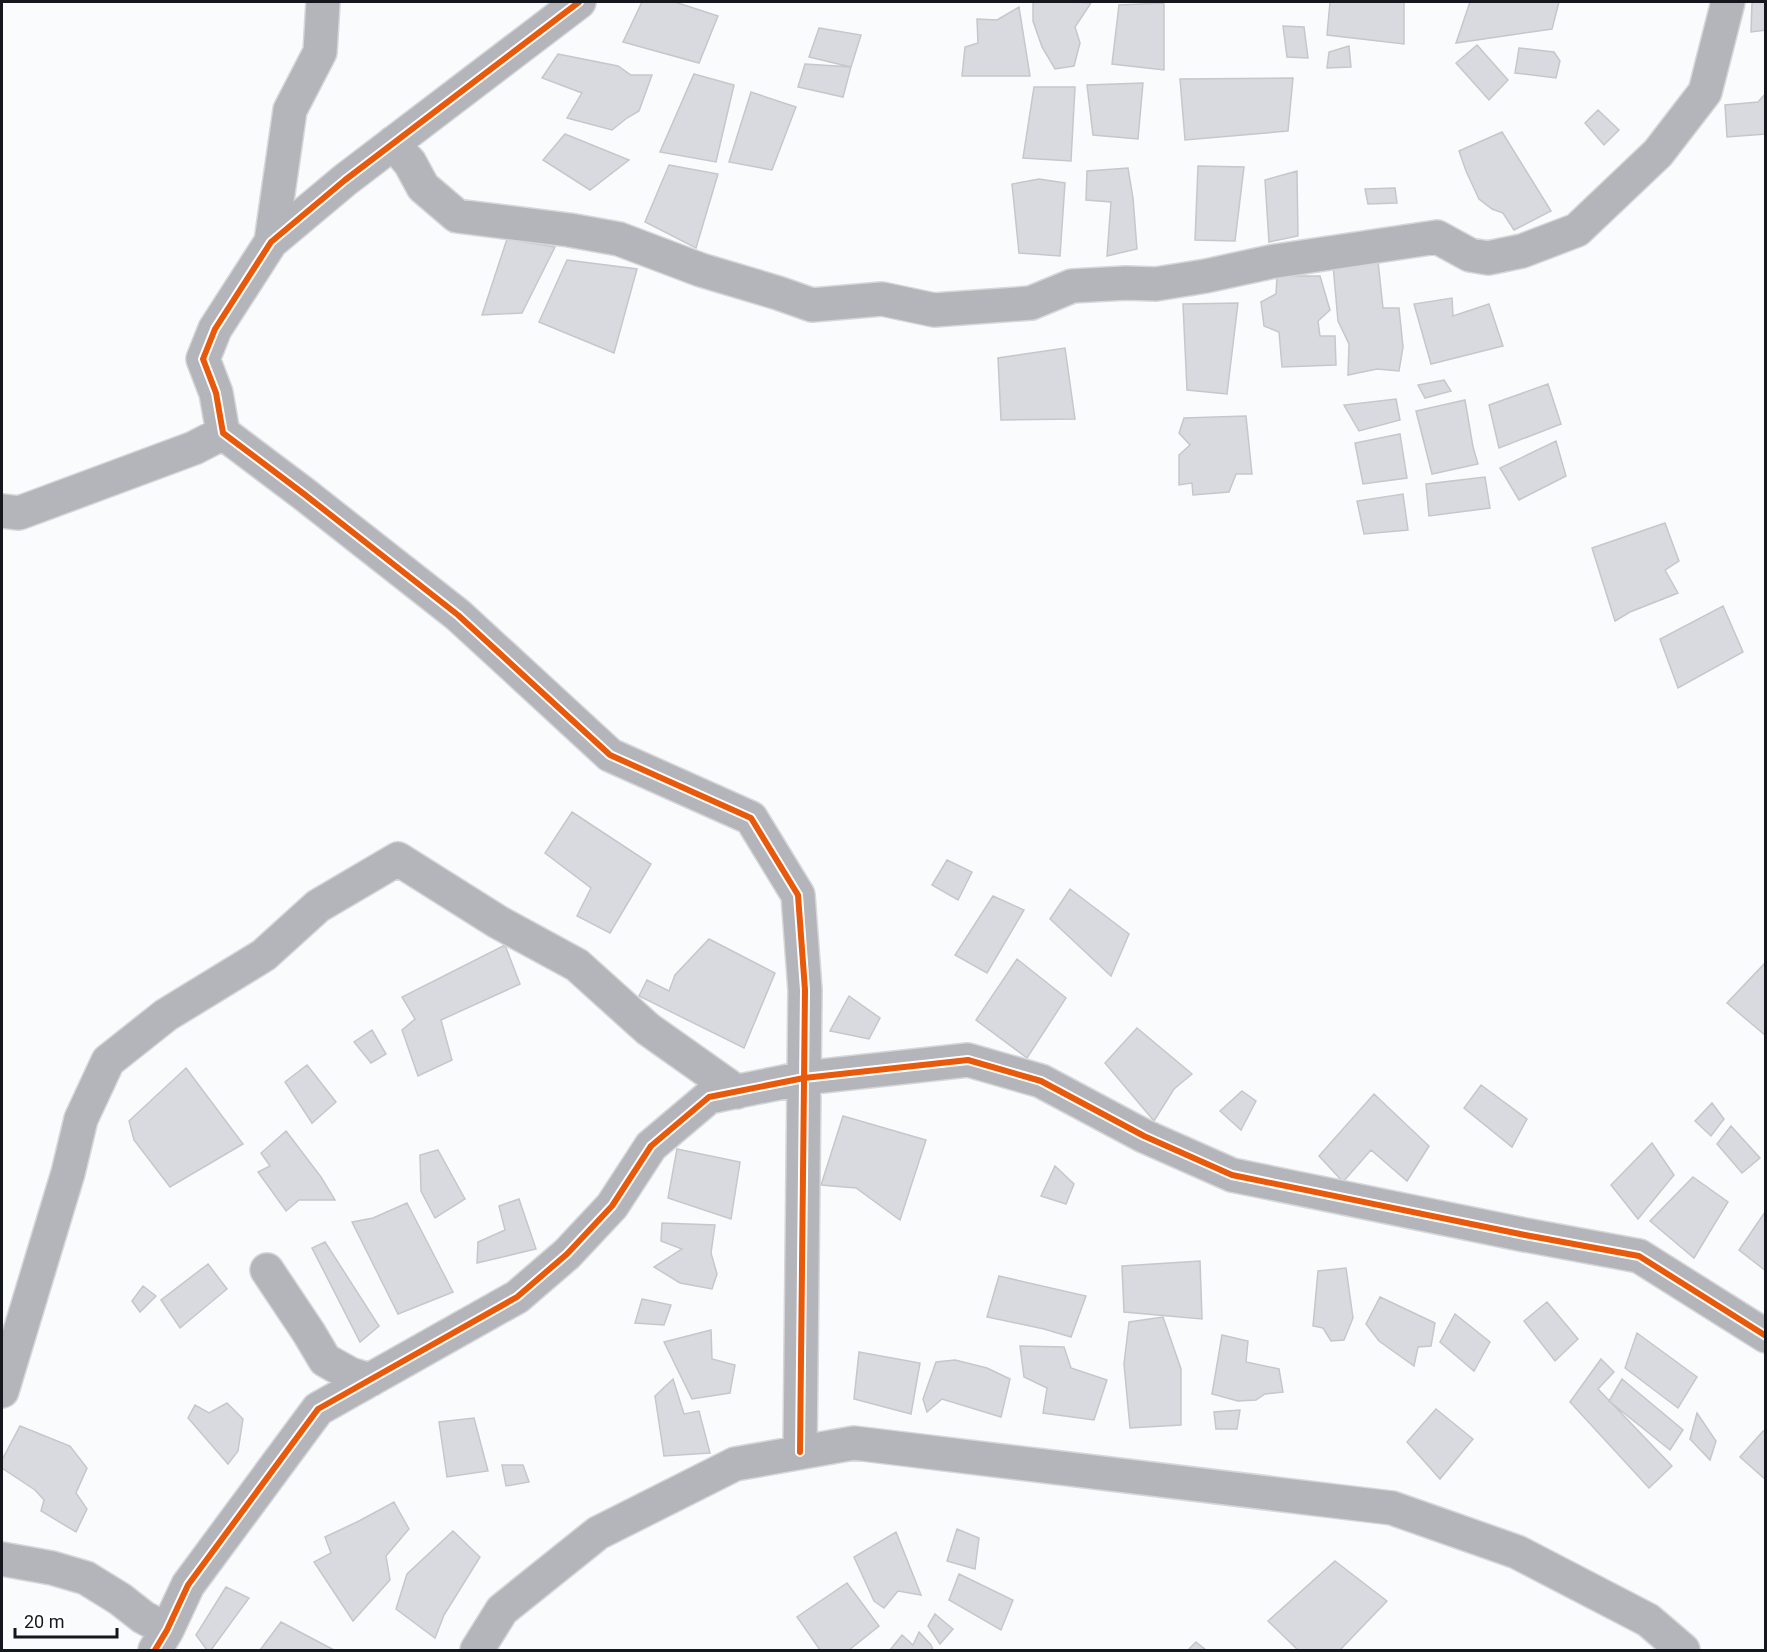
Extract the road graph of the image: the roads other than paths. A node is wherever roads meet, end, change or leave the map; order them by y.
1 (323, 2) edge
2 (579, 2) edge
3 (1728, 2) edge
4 (393, 143) junction
5 (271, 242) junction
6 (223, 433) junction
7 (2, 511) edge
8 (804, 1078) junction
9 (737, 1092) junction
10 (267, 1270) dead end
11 (1766, 1336) edge
12 (370, 1380) junction
13 (2, 1391) edge
14 (800, 1452) junction
15 (2, 1559) edge
16 (161, 1640) edge
17 (477, 1650) edge
18 (1683, 1650) edge

1 - 5 street
2 - 4 street
3 - 4 street
4 - 5 street
5 - 6 street
6 - 7 street
6 - 8 street
8 - 9 street
8 - 11 street
8 - 14 street
9 - 12 street
9 - 13 street
10 - 12 street
12 - 16 street
14 - 17 street
14 - 18 street
15 - 16 street

